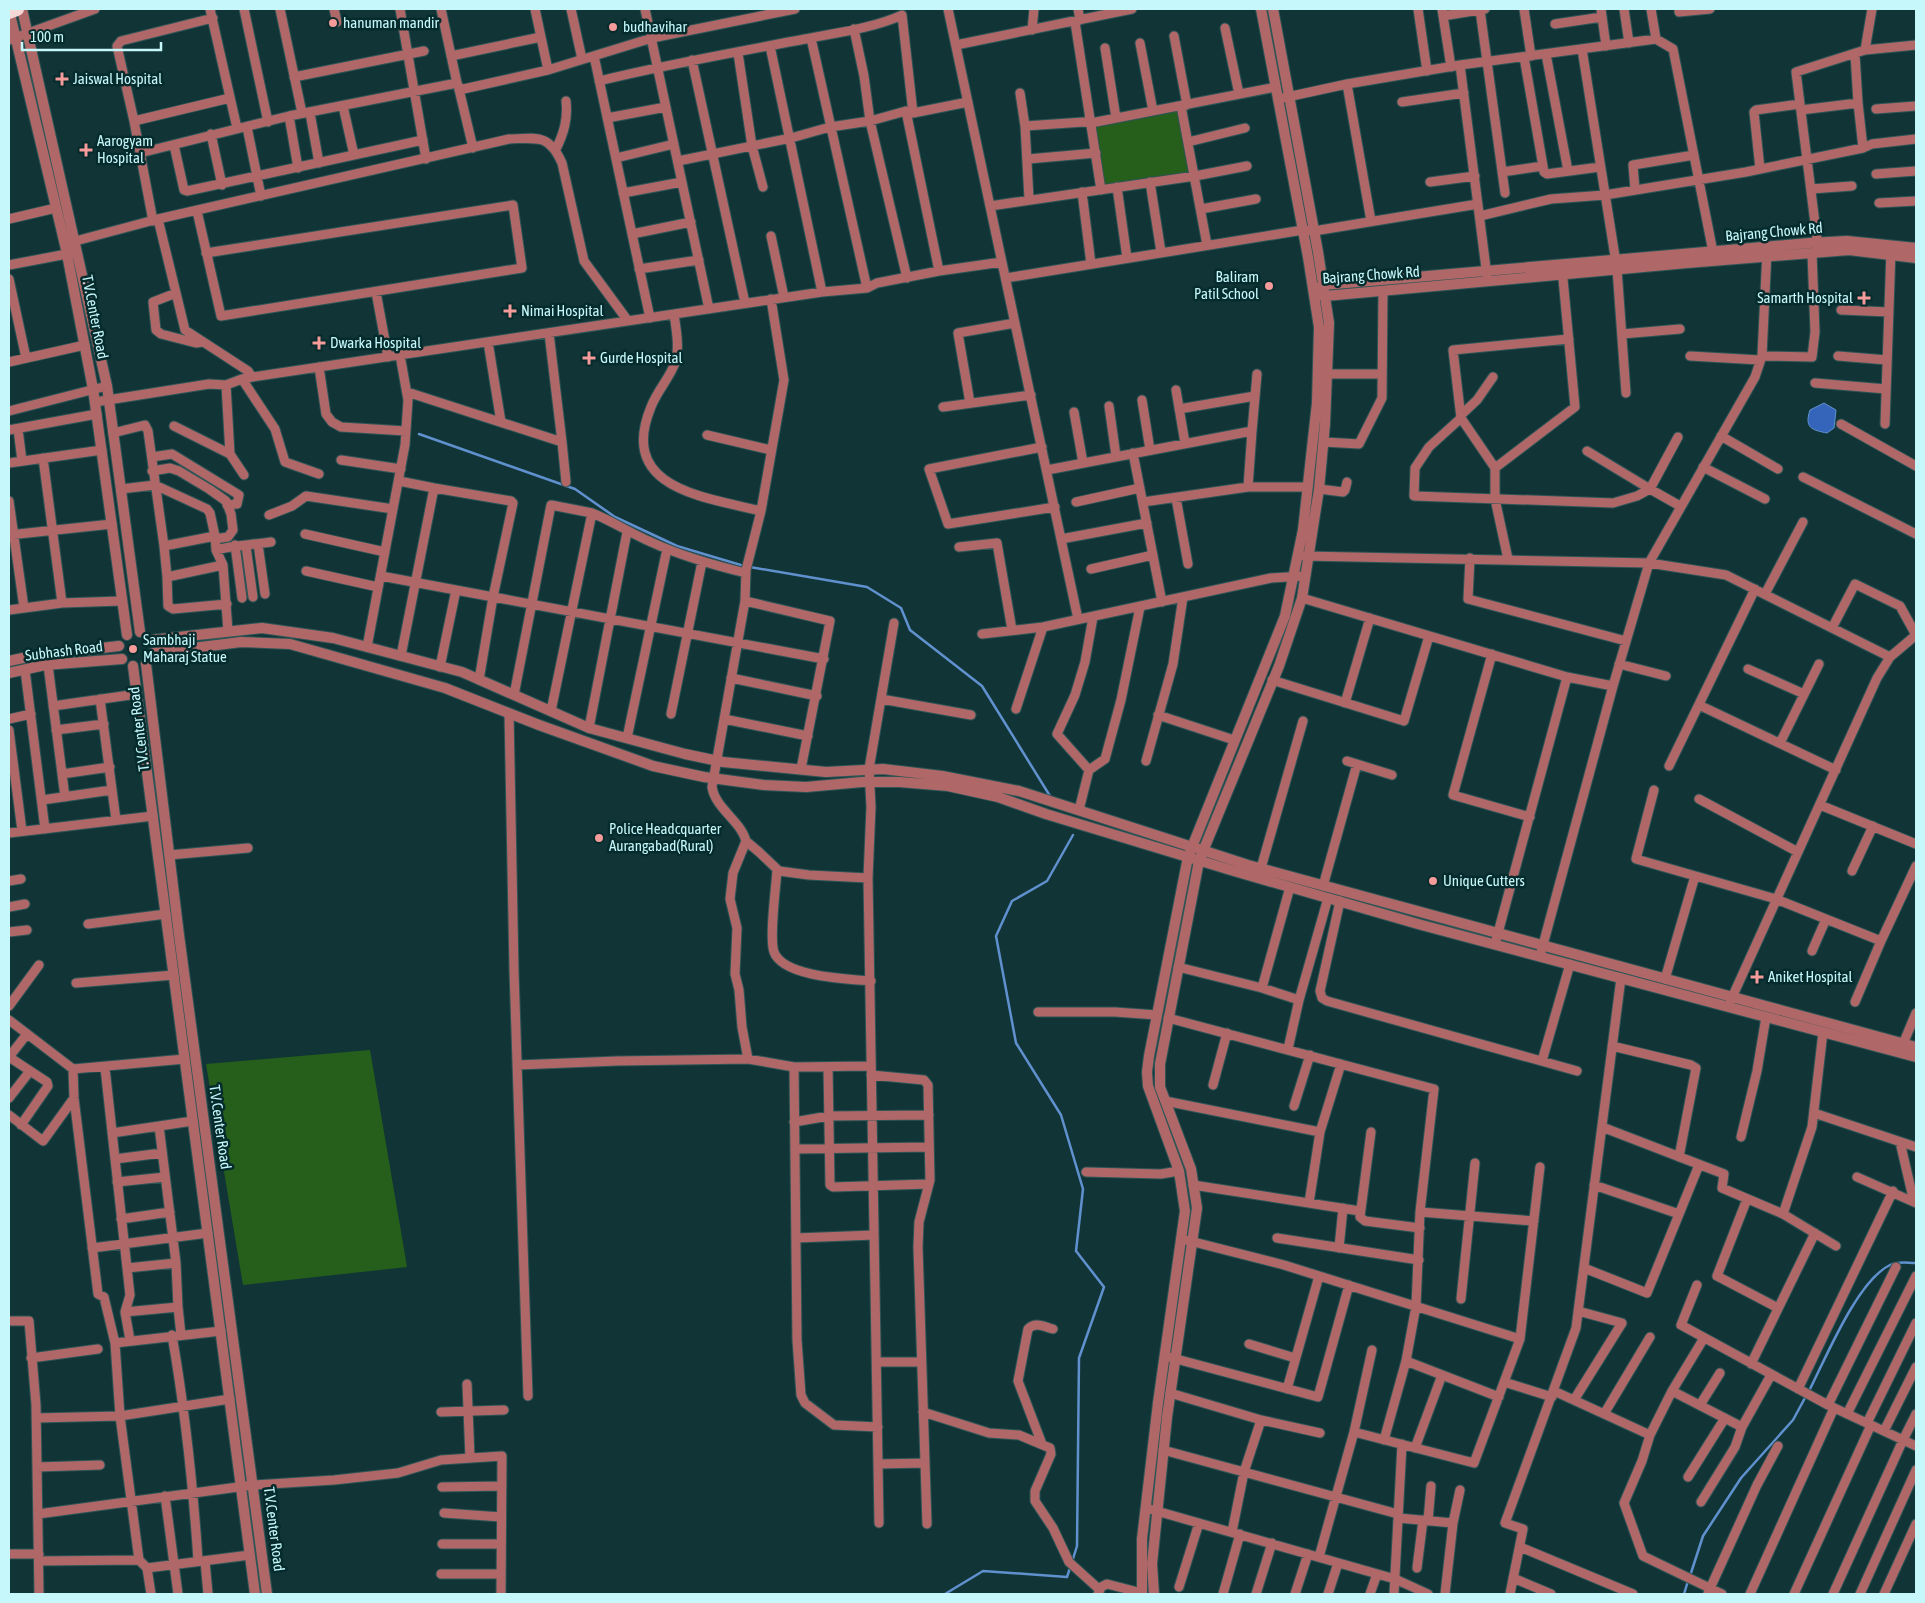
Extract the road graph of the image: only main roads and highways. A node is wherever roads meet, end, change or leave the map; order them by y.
1 (17, 9) edge
2 (9, 11) edge

1 - 2 highway

